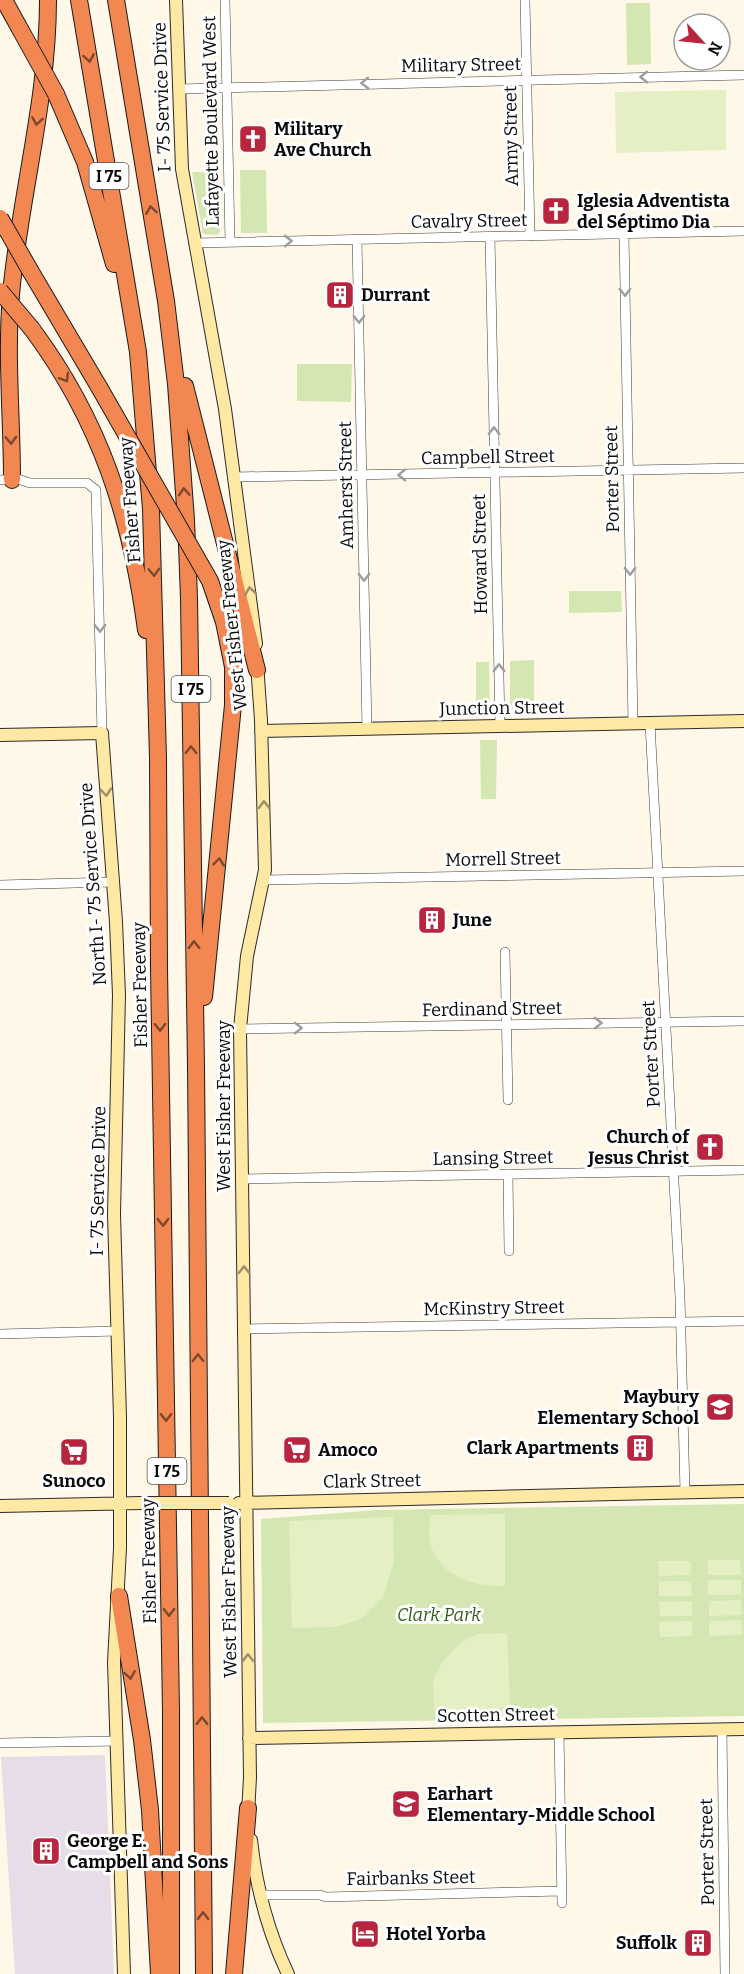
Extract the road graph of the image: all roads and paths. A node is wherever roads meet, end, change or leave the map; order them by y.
1 (4, 0) edge
2 (48, 0) edge
3 (79, 0) edge
4 (116, 0) edge
5 (176, 0) edge
6 (225, 0) edge
7 (525, 0) edge
8 (744, 75) edge
9 (527, 80) junction
10 (227, 87) junction
11 (180, 89) junction
12 (0, 218) edge
13 (744, 231) edge
14 (624, 234) junction
15 (530, 236) junction
16 (490, 237) junction
17 (357, 240) junction
18 (230, 242) junction
19 (195, 243) junction
20 (0, 291) edge
21 (167, 317) junction
22 (138, 352) junction
23 (225, 409) joint
24 (744, 468) edge
25 (628, 471) junction
26 (495, 473) junction
27 (362, 476) junction
28 (233, 477) junction
29 (6, 480) edge
30 (257, 670) junction
31 (157, 711) junction
32 (744, 721) edge
33 (633, 723) junction
34 (650, 723) junction
35 (500, 726) junction
36 (367, 729) junction
37 (261, 730) junction
38 (102, 733) junction
39 (0, 735) edge
40 (744, 871) edge
41 (658, 873) junction
42 (264, 880) junction
43 (113, 882) junction
44 (0, 885) edge
45 (505, 951) dead end
46 (744, 1021) edge
47 (666, 1022) junction
48 (507, 1025) junction
49 (240, 1029) junction
50 (119, 1032) joint
51 (196, 1066) junction
52 (508, 1100) dead end
53 (744, 1170) edge
54 (674, 1172) junction
55 (508, 1174) junction
56 (242, 1179) junction
57 (509, 1251) dead end
58 (744, 1321) edge
59 (681, 1322) junction
60 (244, 1329) junction
61 (118, 1331) junction
62 (0, 1334) edge
63 (744, 1491) edge
64 (685, 1492) junction
65 (120, 1503) junction
66 (246, 1503) junction
67 (0, 1506) edge
68 (119, 1596) junction
69 (722, 1729) junction
70 (744, 1729) edge
71 (559, 1732) junction
72 (249, 1738) junction
73 (117, 1742) junction
74 (0, 1743) edge
75 (248, 1808) junction
76 (562, 1891) junction
77 (261, 1895) junction
78 (562, 1903) dead end
79 (124, 1974) edge
80 (159, 1974) edge
81 (171, 1974) edge
82 (204, 1974) edge
83 (234, 1974) edge
84 (288, 1974) edge
85 (725, 1974) edge

1 - 22 highway, bridge
2 -> 29 highway
3 -> 22 highway, Fisher Freeway / I 75
21 -> 4 highway, I 75
5 - 11 street, I- 75 Service Drive
6 - 10 street, Lafayette Boulevard West
7 - 9 street, Army Street
8 -> 9 street, Military Street
9 -> 10 street, Military Street
9 - 15 street, Army Street
10 - 11 street, Military Street
10 - 18 street, Lafayette Boulevard West
11 - 19 street, I- 75 Service Drive
51 -> 12 highway, bridge
13 - 14 street, Cavalry Street
14 - 15 street, Cavalry Street
14 -> 25 street, Porter Street
15 - 16 street, Cavalry Street
16 - 17 street, Cavalry Street
26 -> 16 street, Howard Street
18 -> 17 street, Cavalry Street
17 -> 27 street, Amherst Street
18 - 19 street, Cavalry Street
19 - 23 street, I- 75 Service Drive
20 -> 31 highway, bridge
21 - 30 highway
51 -> 21 highway, I 75
22 -> 31 highway, Fisher Freeway / I 75
23 - 28 street, West Fisher Freeway
24 - 25 street, Campbell Street
25 - 26 street, Campbell Street
25 -> 33 street, Porter Street
26 -> 27 street, Campbell Street
35 -> 26 street, Howard Street
27 - 28 street, Campbell Street
27 -> 36 street, Amherst Street
30 -> 28 street, West Fisher Freeway
29 -> 38 street
30 - 37 street, West Fisher Freeway
31 -> 81 highway, Fisher Freeway / I 75
32 - 34 street, Junction Street
33 - 34 street, Junction Street
33 - 35 street, Junction Street
34 - 41 street, Porter Street
35 - 36 street, Junction Street
36 - 37 street, Junction Street
42 -> 37 street, West Fisher Freeway
38 - 39 street
38 -> 43 street, North I- 75 Service Drive
40 - 41 street, Morrell Street
41 - 42 street, Morrell Street
41 - 47 street, Porter Street
42 - 49 street, West Fisher Freeway
43 - 44 street
43 - 50 street, North I- 75 Service Drive
45 - 48 street
46 - 47 street, Ferdinand Street
48 -> 47 street, Ferdinand Street
47 - 54 street, Porter Street
49 -> 48 street, Ferdinand Street
48 - 52 street
49 - 56 street, West Fisher Freeway
50 - 61 street, I- 75 Service Drive
82 -> 51 highway, I 75
53 - 54 street, Lansing Street
54 - 55 street, Lansing Street
54 - 59 street, Porter Street
55 - 56 street, Lansing Street
55 - 57 street
60 -> 56 street, West Fisher Freeway
58 - 59 street, McKinstry Street
59 - 60 street, McKinstry Street
59 - 64 street, Porter Street
60 - 66 street, West Fisher Freeway
61 - 62 street
61 - 65 street
63 - 64 street, Clark Street
64 - 66 street, Clark Street
65 - 66 street, Clark Street, bridge
65 - 67 street, Clark Street
65 - 68 street
72 -> 66 street, West Fisher Freeway
68 - 73 street
68 -> 80 highway
69 - 70 street, Scotten Street
69 - 71 street, Scotten Street
69 - 85 street, Porter Street
71 - 72 street, Scotten Street
71 - 76 street
72 - 75 street, West Fisher Freeway
73 - 74 street
73 - 79 street
75 - 77 street, West Fisher Freeway
75 - 83 highway
76 - 77 street, Fairbanks Steet
76 - 78 street
77 - 84 street, West Fisher Freeway

